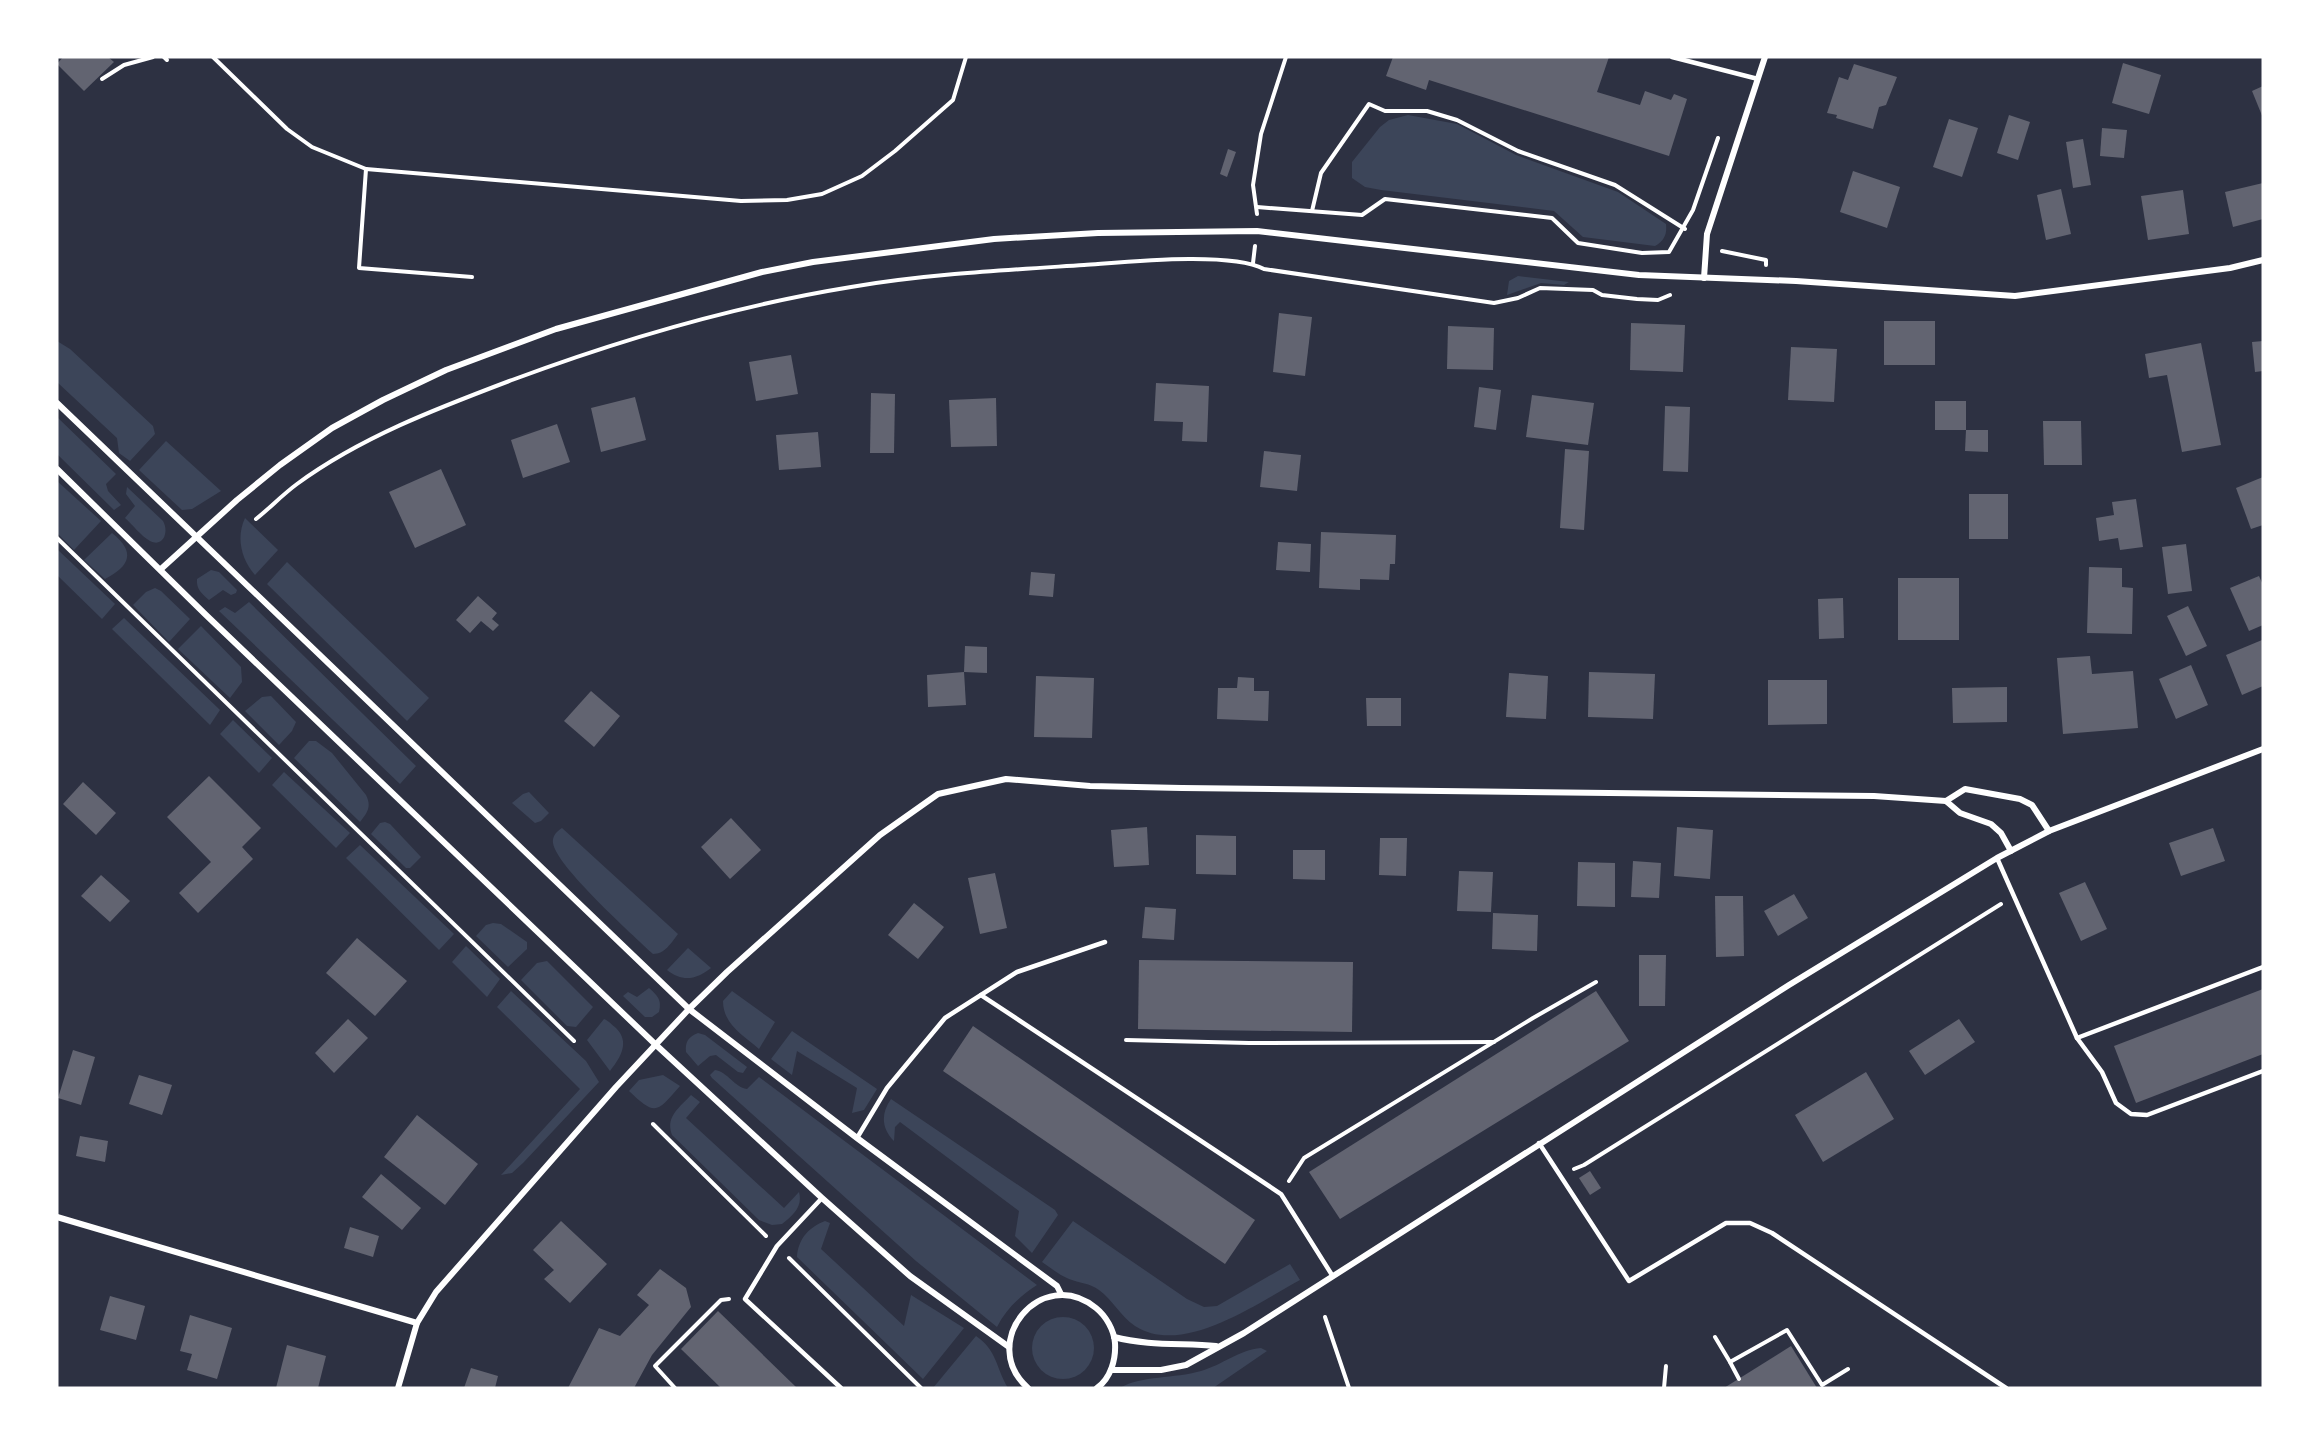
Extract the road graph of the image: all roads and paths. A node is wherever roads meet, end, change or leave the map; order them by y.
1 (153, 57) edge
2 (213, 57) edge
3 (966, 57) edge
4 (1286, 57) edge
5 (1672, 57) edge
6 (1765, 57) edge
7 (1758, 78) junction
8 (102, 79) dead end
9 (1720, 131) dead end
10 (366, 168) junction
11 (1257, 207) junction
12 (1312, 211) junction
13 (1684, 228) junction
14 (1257, 231) junction
15 (1707, 238) junction
16 (2263, 260) edge
17 (1253, 263) junction
18 (472, 277) dead end
19 (1704, 278) junction
20 (1764, 280) junction
21 (1676, 293) dead end
22 (57, 403) edge
23 (57, 469) edge
24 (256, 519) dead end
25 (196, 536) junction
26 (57, 538) edge
27 (161, 569) junction
28 (2263, 749) edge
29 (1946, 801) junction
30 (2049, 831) junction
31 (2011, 851) junction
32 (1997, 858) junction
33 (2014, 896) junction
34 (1105, 942) dead end
35 (2263, 968) edge
36 (1596, 982) dead end
37 (981, 995) junction
38 (689, 1009) junction
39 (2077, 1038) junction
40 (1126, 1040) dead end
41 (574, 1041) dead end
42 (1494, 1042) junction
43 (655, 1044) junction
44 (2263, 1071) edge
45 (856, 1137) junction
46 (1539, 1143) junction
47 (1560, 1174) junction
48 (1281, 1194) junction
49 (822, 1198) junction
50 (57, 1217) edge
51 (1332, 1275) junction
52 (1061, 1294) junction
53 (745, 1299) junction
54 (1325, 1317) dead end
55 (417, 1323) junction
56 (1114, 1337) junction
57 (1715, 1337) dead end
58 (1217, 1346) junction
59 (1009, 1347) junction
60 (1730, 1362) junction
61 (1666, 1366) dead end
62 (1848, 1369) dead end
63 (1111, 1370) junction
64 (1739, 1379) dead end
65 (398, 1388) edge
66 (675, 1388) edge
67 (841, 1388) edge
68 (1028, 1388) edge
69 (1097, 1388) edge
70 (1349, 1388) edge
71 (1664, 1388) edge
72 (2006, 1388) edge

1 - 8 path
2 - 10 path
3 - 10 path
4 - 11 path
5 - 7 lane
6 - 7 street
7 - 15 street
9 - 13 path
10 - 18 path
11 - 12 path
11 - 14 path
12 - 13 path
12 - 13 path
13 - 15 path
14 - 17 path
14 - 19 street
14 - 25 street
15 - 19 street
15 - 20 path
16 - 20 street
17 - 21 path
17 - 24 path
19 - 20 street
22 - 25 street
23 - 27 street
25 - 27 street
25 - 38 street
26 - 41 path
27 - 43 street
28 - 30 street
29 - 30 street
29 - 31 street
29 - 38 street
30 - 31 street
31 - 32 street
32 - 33 lane
32 - 46 street
33 - 39 lane
33 - 47 path
34 - 37 lane
35 - 39 lane
36 - 42 path
37 - 45 lane
37 - 48 lane
38 - 43 street
38 - 45 street
39 - 44 lane
40 - 42 path
42 - 48 path
43 - 49 street
43 - 55 street
45 - 52 street
46 - 47 lane
46 - 51 street
47 - 72 lane
48 - 51 lane
49 - 53 lane
49 - 59 street
50 - 55 street
51 - 58 street
52 - 56 street
52 - 59 street
53 - 66 path
53 - 67 lane
54 - 70 path
55 - 65 street
56 - 58 street
56 - 63 street
57 - 60 path
58 - 63 street
59 - 68 street
60 - 62 path
60 - 64 path
61 - 71 path
63 - 69 street

